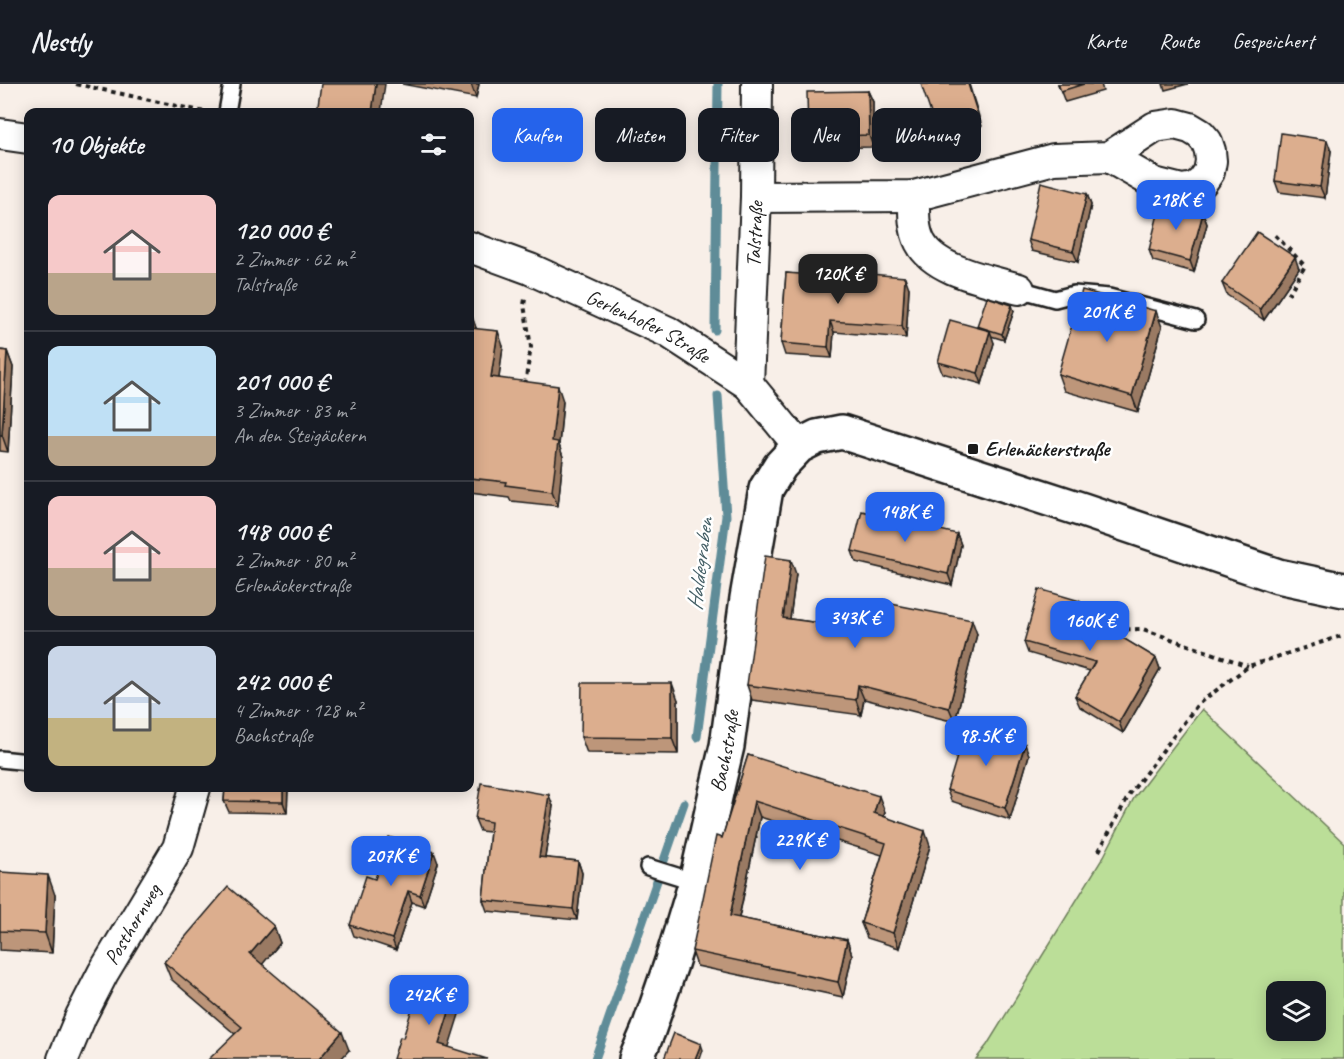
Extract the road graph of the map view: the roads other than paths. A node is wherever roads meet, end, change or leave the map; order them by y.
1 (232, 84) edge
2 (757, 84) edge
3 (228, 108) edge
4 (0, 134) edge
5 (24, 137) edge
6 (1109, 157) dead end
7 (914, 196) junction
8 (756, 197) junction
9 (474, 248) edge
10 (1019, 289) joint
11 (1196, 320) dead end
12 (748, 384) junction
13 (799, 446) junction
14 (1344, 590) edge
15 (0, 759) edge
16 (24, 762) edge
17 (194, 792) edge
18 (648, 867) dead end
19 (684, 879) junction
20 (63, 1059) edge
21 (636, 1059) edge

1 - 3 lane
2 - 8 street, Talstraße
4 - 5 street
6 - 7 street
7 - 8 street
7 - 10 street
8 - 12 street, Talstraße
9 - 12 street, Gerlenhofer Straße
10 - 11 lane
12 - 13 street, Gerlenhofer Straße
13 - 14 street
13 - 19 street, Bachstraße
15 - 16 lane
17 - 20 street, Posthornweg
18 - 19 lane
19 - 21 street, Bachstraße

